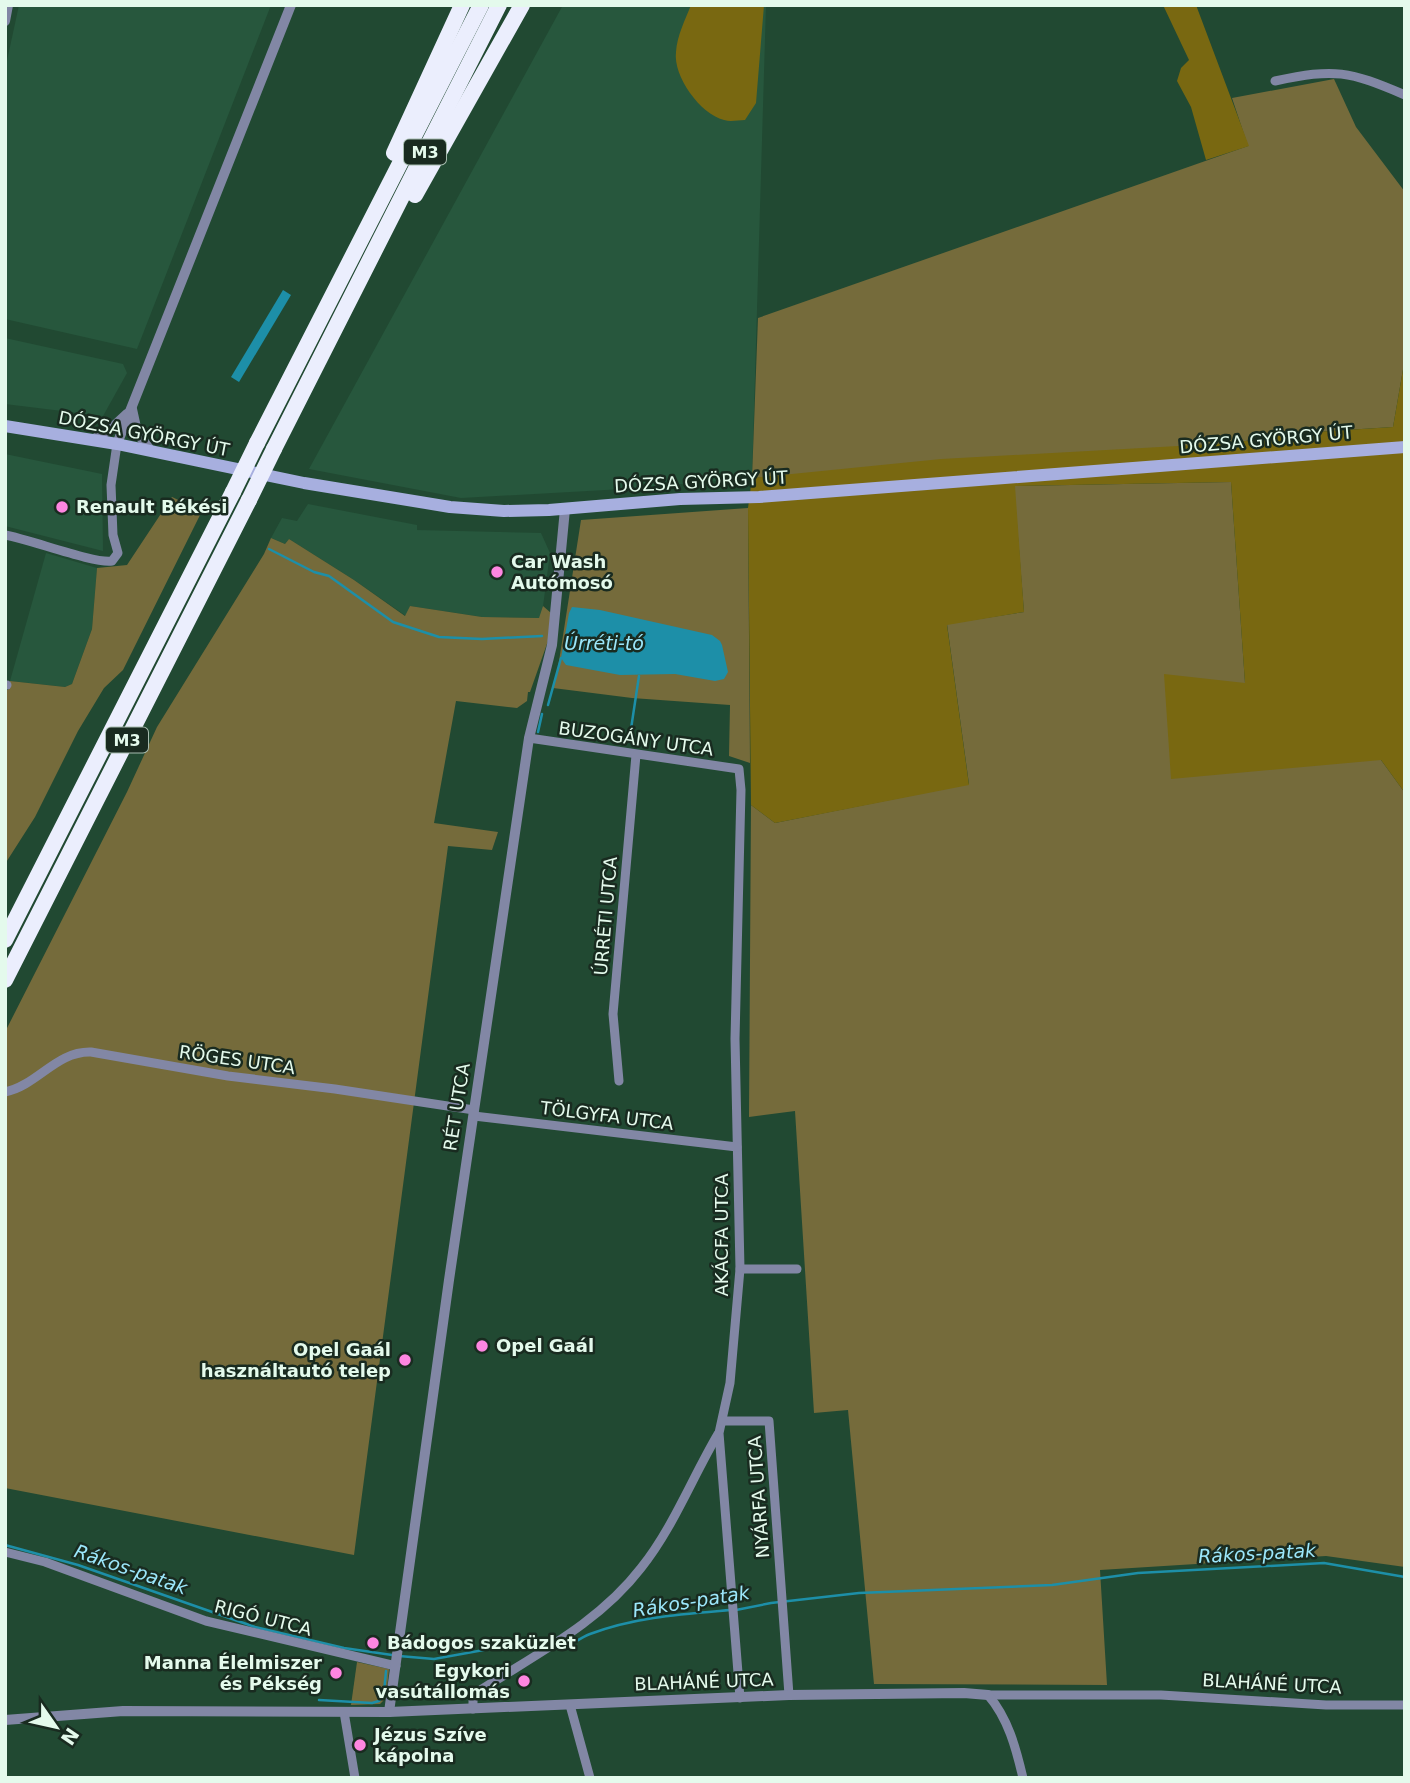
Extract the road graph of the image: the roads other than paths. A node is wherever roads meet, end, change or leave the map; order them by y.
1 (8, 5) edge
2 (291, 5) edge
3 (463, 5) edge
4 (481, 5) edge
5 (499, 5) edge
6 (522, 5) edge
7 (5, 21) edge
8 (1275, 81) dead end
9 (1405, 95) edge
10 (346, 272) junction
11 (351, 299) junction
12 (132, 409) junction
13 (5, 426) edge
14 (93, 440) junction
15 (117, 444) junction
16 (1405, 447) edge
17 (150, 450) junction
18 (565, 509) junction
19 (5, 535) edge
20 (529, 738) junction
21 (636, 755) junction
22 (739, 769) joint
23 (5, 940) edge
24 (5, 980) edge
25 (619, 1081) dead end
26 (5, 1092) edge
27 (474, 1113) junction
28 (737, 1147) junction
29 (740, 1269) junction
30 (797, 1269) dead end
31 (723, 1421) junction
32 (719, 1433) junction
33 (5, 1552) edge
34 (397, 1659) junction
35 (988, 1695) junction
36 (789, 1696) junction
37 (740, 1698) junction
38 (570, 1705) junction
39 (1405, 1705) edge
40 (472, 1709) junction
41 (344, 1712) junction
42 (389, 1712) junction
43 (5, 1720) edge
44 (355, 1778) edge
45 (590, 1778) edge
46 (1023, 1778) edge

1 - 7 street
2 - 12 street
3 - 10 highway
4 - 10 highway, M3
5 - 11 highway, M3
6 - 11 highway
8 - 9 street
10 - 23 highway, M3, bridge
11 - 24 highway, M3, bridge
12 - 14 street
12 - 15 street
12 - 17 street
13 - 14 main road, DÓZSA GYÖRGY ÚT
14 - 15 main road, DÓZSA GYÖRGY ÚT
15 - 17 main road, DÓZSA GYÖRGY ÚT
15 - 19 street
16 - 18 main road, DÓZSA GYÖRGY ÚT
17 - 18 main road, DÓZSA GYÖRGY ÚT
18 - 20 street, RÉT UTCA
20 - 21 street, BUZOGÁNY UTCA
20 - 27 street, RÉT UTCA
21 - 22 street, BUZOGÁNY UTCA
21 - 25 street, ÚRRÉTI UTCA
22 - 28 street, AKÁCFA UTCA
26 - 27 street, RÖGES UTCA
27 - 28 street, TÖLGYFA UTCA
27 - 34 street, RÉT UTCA
28 - 29 street, AKÁCFA UTCA
29 - 30 street
29 - 31 street, AKÁCFA UTCA
31 - 32 street, AKÁCFA UTCA
31 - 36 street, NYÁRFA UTCA
32 - 37 street, AKÁCFA UTCA
32 - 40 street
33 - 34 street, RIGÓ UTCA
34 - 42 street, RÉT UTCA
35 - 36 street, BLAHÁNÉ UTCA
35 - 39 street, BLAHÁNÉ UTCA
35 - 46 street
36 - 37 street, BLAHÁNÉ UTCA
37 - 38 street, BLAHÁNÉ UTCA
38 - 40 street, BLAHÁNÉ UTCA
38 - 45 street
40 - 42 street, BLAHÁNÉ UTCA
41 - 42 street, BLAHÁNÉ UTCA
41 - 43 street, BLAHÁNÉ UTCA
41 - 44 street

